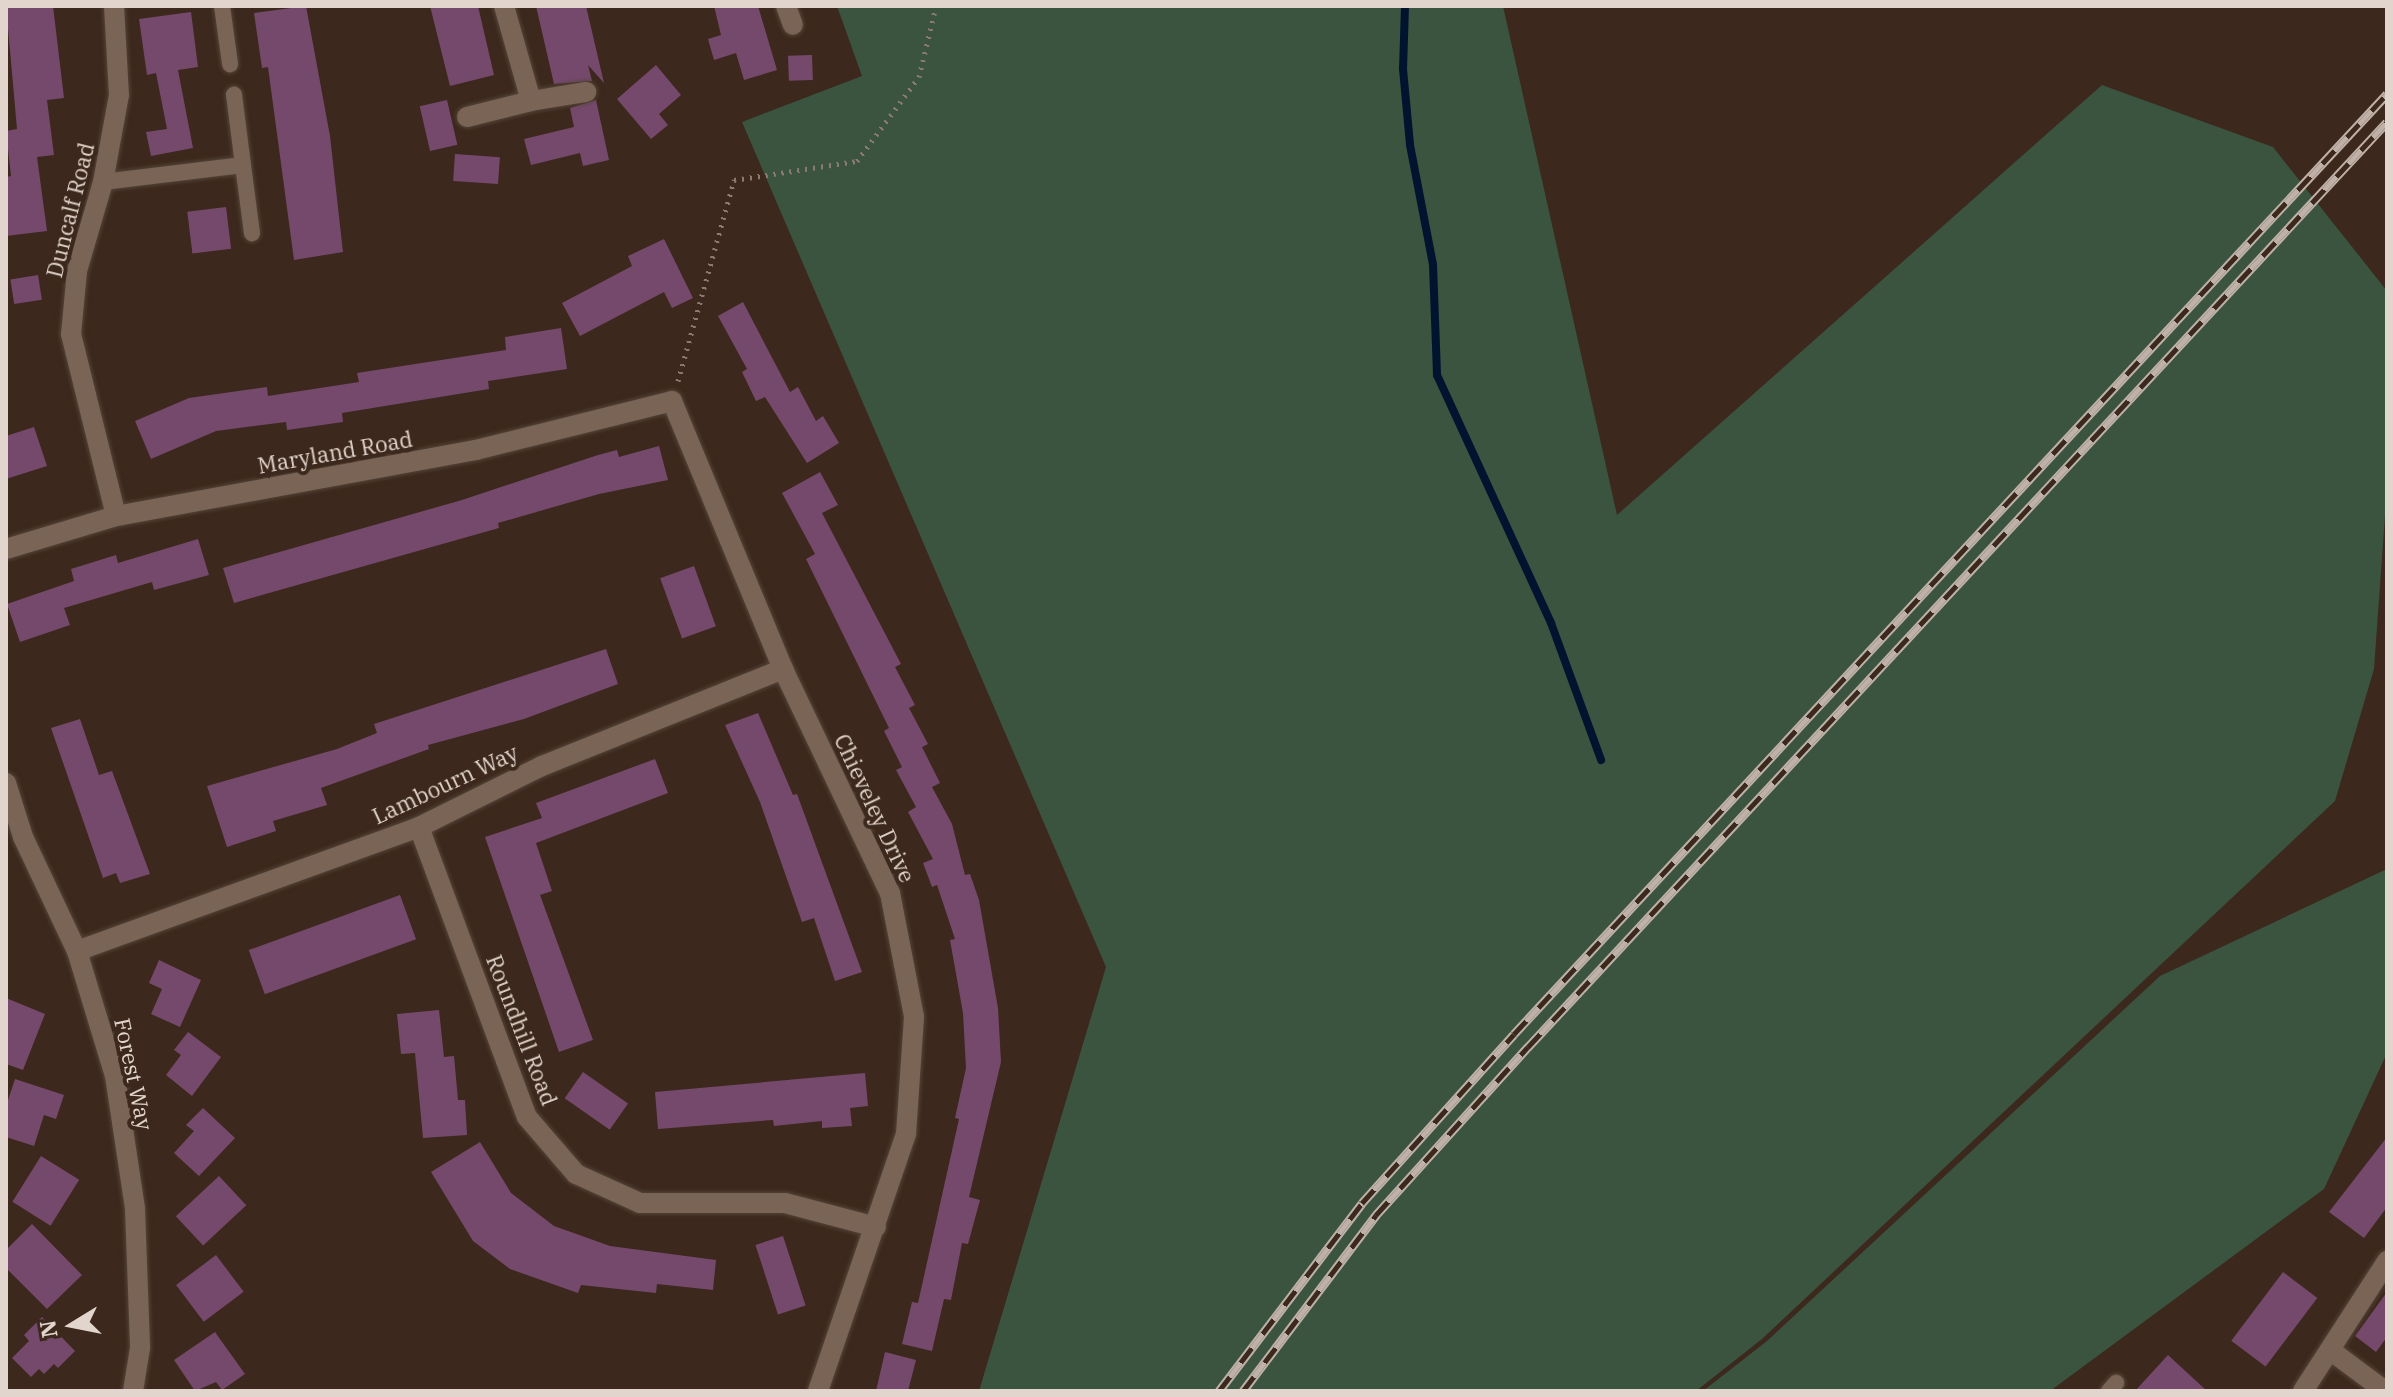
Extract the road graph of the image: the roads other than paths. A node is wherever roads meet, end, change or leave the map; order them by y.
1 (114, 6) edge
2 (222, 6) edge
3 (504, 6) edge
4 (230, 64) dead end
5 (586, 92) dead end
6 (234, 95) dead end
7 (531, 101) junction
8 (467, 117) dead end
9 (243, 165) junction
10 (103, 182) junction
11 (252, 233) dead end
12 (672, 401) joint
13 (116, 516) junction
14 (6, 549) edge
15 (783, 669) junction
16 (6, 783) edge
17 (419, 827) junction
18 (77, 951) junction
19 (876, 1227) junction
20 (2387, 1261) edge
21 (2330, 1350) junction
22 (133, 1391) edge
23 (818, 1391) edge
24 (2303, 1391) edge
25 (2385, 1391) edge

1 - 10 street, Duncalf Road
2 - 4 lane
3 - 7 street
5 - 7 street
6 - 9 lane
7 - 8 street
9 - 10 lane
9 - 11 lane
10 - 13 street, Duncalf Road
12 - 13 street, Maryland Road
12 - 15 street, Chieveley Drive
13 - 14 street, Maryland Road
15 - 17 street, Lambourn Way
15 - 19 street, Chieveley Drive
16 - 18 street, Forest Way
17 - 18 street, Lambourn Way
17 - 19 street, Roundhill Road
18 - 22 street, Forest Way
19 - 23 street, Chieveley Drive
20 - 21 street
21 - 24 street
21 - 25 street

